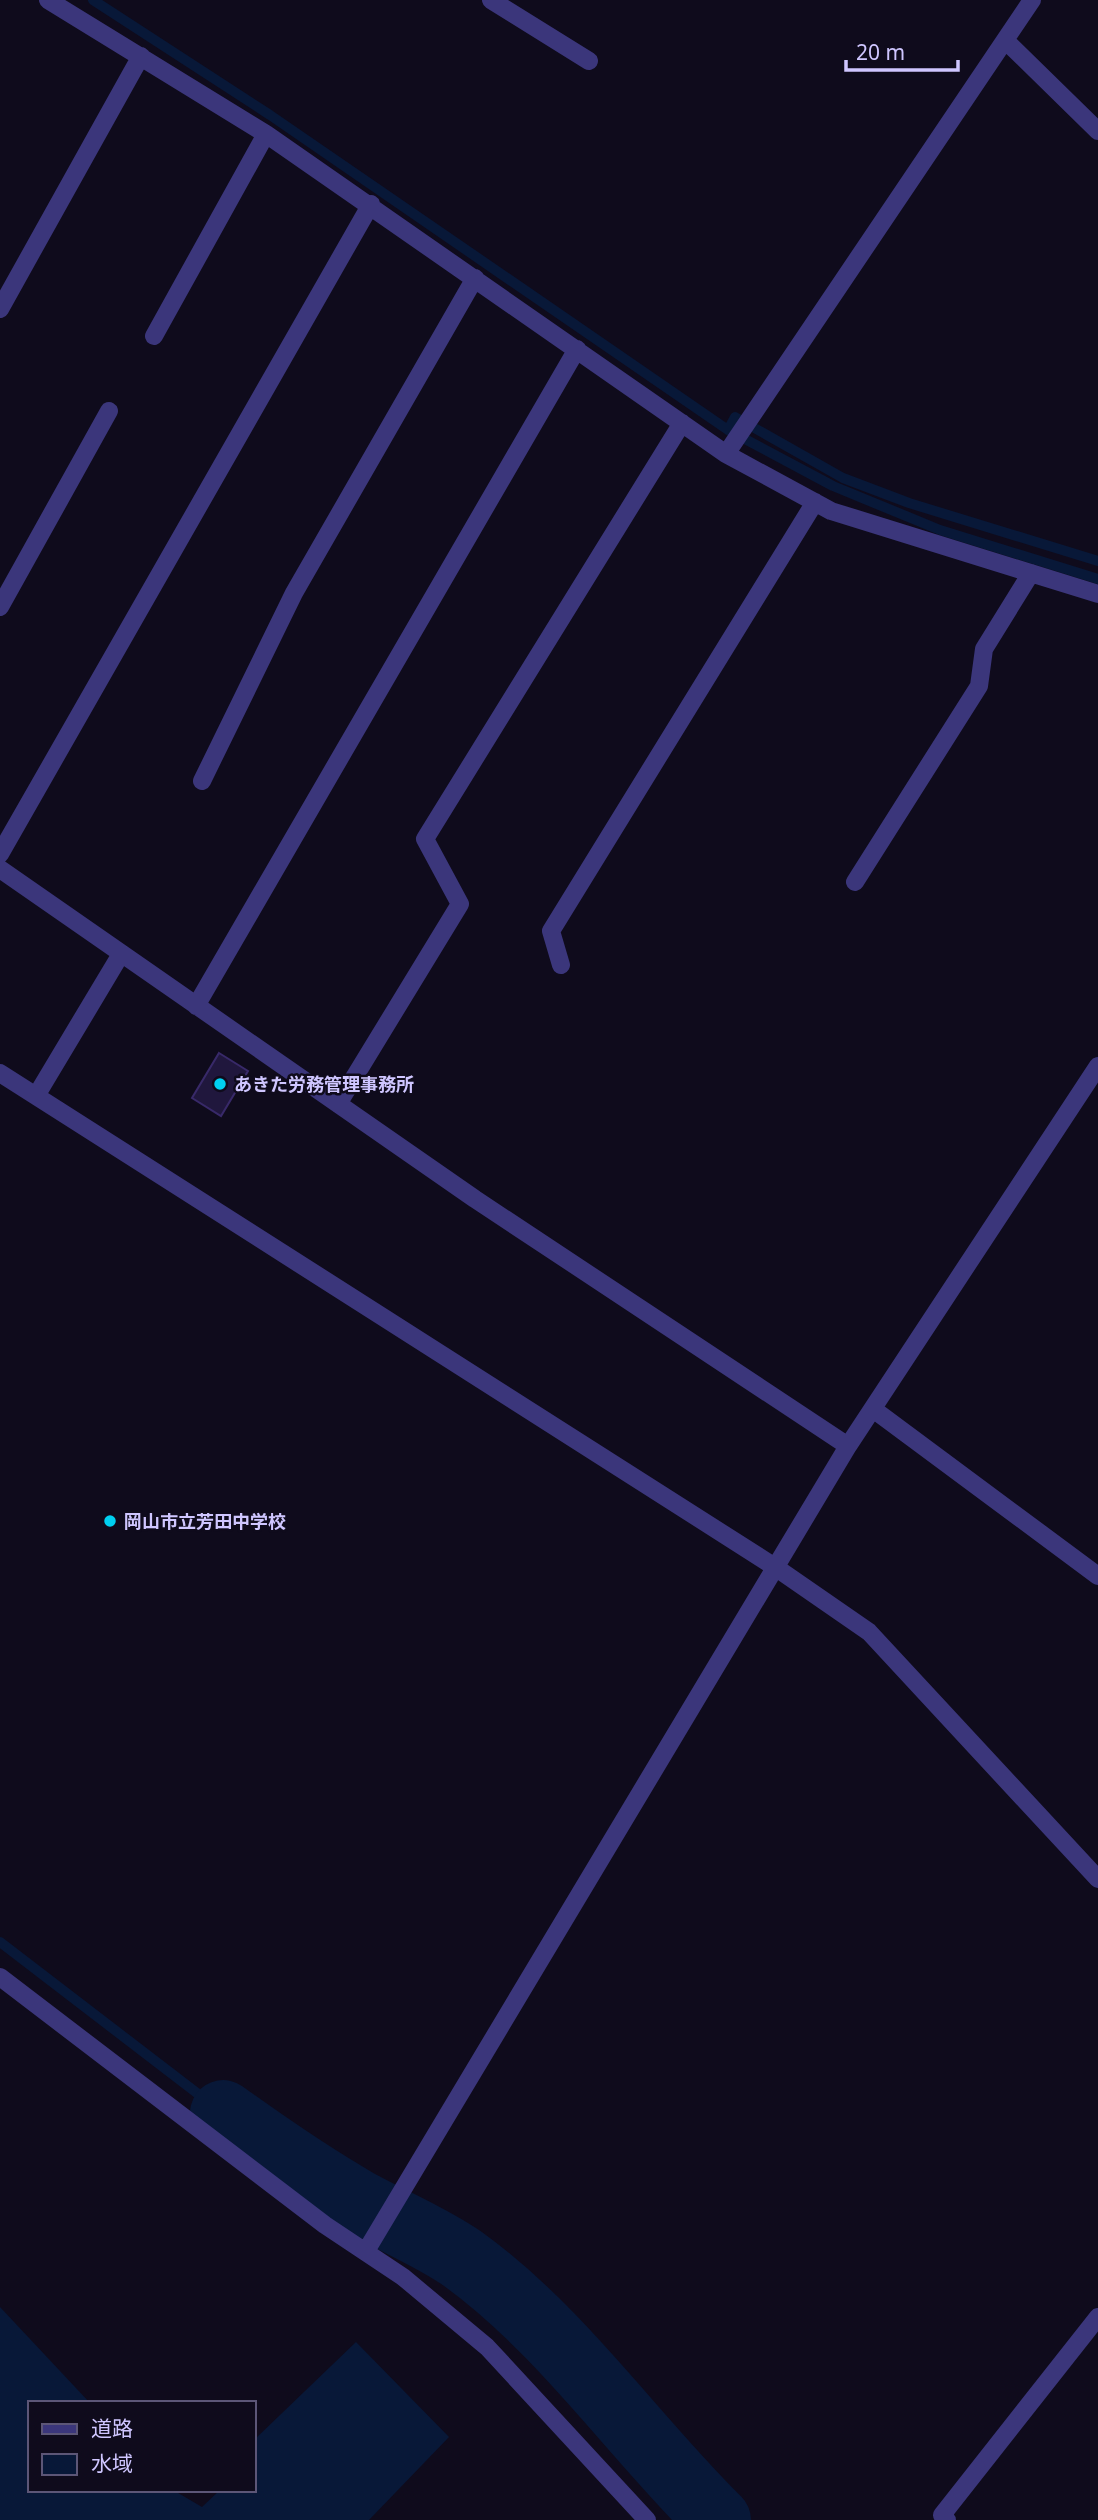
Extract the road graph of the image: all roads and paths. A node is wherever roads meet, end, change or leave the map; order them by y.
1 (48, 0) edge
2 (491, 0) edge
3 (1032, 0) edge
4 (1005, 40) junction
5 (141, 56) junction
6 (589, 61) dead end
7 (1098, 131) edge
8 (266, 134) junction
9 (370, 204) junction
10 (475, 278) junction
11 (0, 309) edge
12 (154, 336) dead end
13 (577, 349) junction
14 (109, 411) dead end
15 (682, 423) junction
16 (731, 448) junction
17 (815, 502) junction
18 (1031, 573) junction
19 (1098, 594) edge
20 (0, 607) edge
21 (202, 780) dead end
22 (0, 853) edge
23 (0, 869) edge
24 (855, 882) dead end
25 (121, 954) junction
26 (561, 965) dead end
27 (197, 1006) junction
28 (1098, 1066) edge
29 (0, 1073) edge
30 (37, 1096) junction
31 (338, 1104) junction
32 (873, 1409) junction
33 (849, 1446) junction
34 (775, 1567) junction
35 (1098, 1576) edge
36 (1098, 1879) edge
37 (0, 1977) edge
38 (370, 2243) junction
39 (1098, 2317) edge
40 (1091, 2340) edge
41 (647, 2520) edge
42 (947, 2520) edge

1 - 5 street
2 - 6 street
3 - 4 street
4 - 7 street
4 - 16 street
5 - 8 street
5 - 11 street
8 - 9 street
8 - 12 street
9 - 10 street
9 - 22 street
10 - 13 street
10 - 21 street
13 - 15 street
13 - 27 street
14 - 20 street
15 - 16 street
15 - 31 street
16 - 17 street
17 - 18 street
17 - 26 street
18 - 19 street
18 - 24 street
23 - 25 street
25 - 27 street
25 - 30 street
27 - 31 street
28 - 32 street
29 - 30 street
30 - 34 street
31 - 33 street
32 - 33 street
32 - 35 street
33 - 34 street
34 - 36 street
34 - 38 street
37 - 38 street
38 - 41 street
39 - 40 street
40 - 42 street

